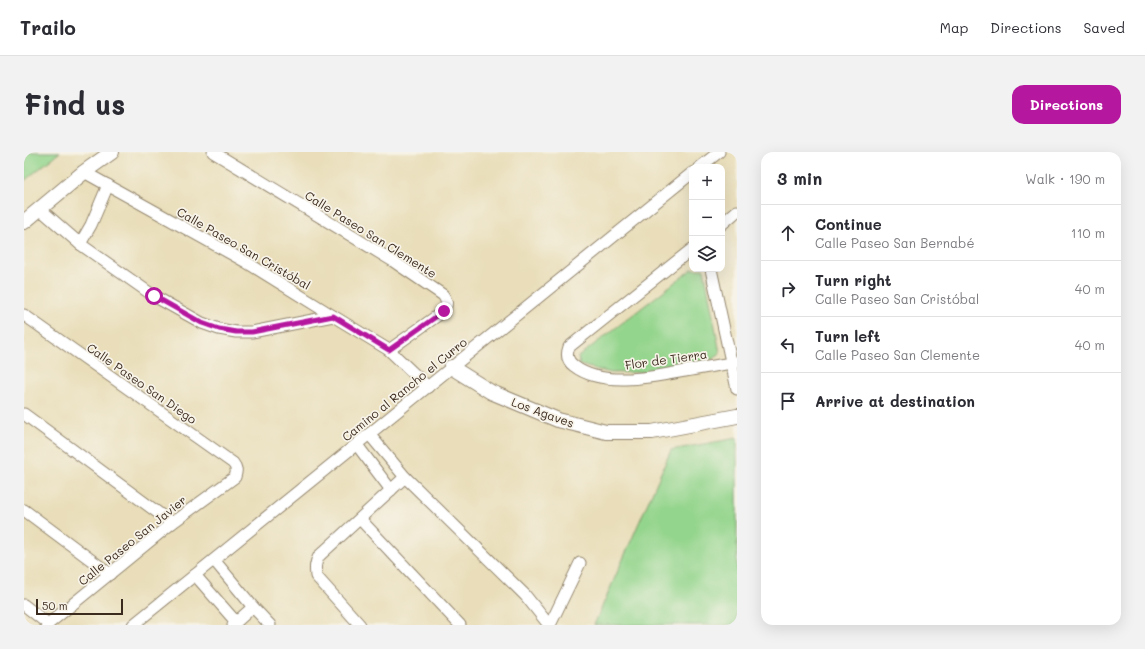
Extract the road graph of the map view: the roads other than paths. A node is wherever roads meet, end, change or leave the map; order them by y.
1 (112, 152) edge
2 (213, 152) edge
3 (719, 152) edge
4 (704, 164) edge
5 (84, 172) junction
6 (689, 176) edge
7 (108, 186) junction
8 (40, 209) junction
9 (737, 211) edge
10 (725, 221) edge
11 (24, 222) edge
12 (80, 244) junction
13 (689, 251) edge
14 (712, 272) edge
15 (24, 315) edge
16 (333, 316) junction
17 (389, 350) junction
18 (734, 362) edge
19 (451, 367) junction
20 (428, 387) junction
21 (737, 388) edge
22 (24, 414) edge
23 (737, 416) edge
24 (369, 434) junction
25 (357, 445) junction
26 (235, 477) joint
27 (405, 477) junction
28 (391, 490) junction
29 (24, 510) edge
30 (360, 519) junction
31 (172, 523) junction
32 (214, 560) junction
33 (580, 563) dead end
34 (110, 574) junction
35 (195, 575) junction
36 (24, 605) edge
37 (253, 607) junction
38 (48, 624) edge
39 (234, 624) edge
40 (133, 625) edge
41 (270, 625) edge
42 (360, 625) edge
43 (460, 625) edge
44 (550, 625) edge

1 - 5 street
2 - 17 street, Calle Paseo San Clemente
3 - 4 street
5 - 7 street, Calle Paseo San Cristóbal
5 - 8 street
6 - 19 street, Camino al Rancho el Curro
7 - 12 street
7 - 16 street, Calle Paseo San Cristóbal
8 - 11 street
8 - 12 street
9 - 10 street
12 - 16 street
13 - 18 street, Flor de Tierra
14 - 18 street
15 - 26 street, Calle Paseo San Diego
16 - 17 street, Calle Paseo San Cristóbal
17 - 20 street, Calle Paseo San Cristóbal
18 - 21 street
19 - 20 street, Camino al Rancho el Curro
19 - 23 street, Los Agaves
20 - 24 street, Camino al Rancho el Curro
22 - 31 street
24 - 25 street, Camino al Rancho el Curro
24 - 27 street
25 - 28 street
25 - 32 street, Camino al Rancho el Curro
26 - 31 street, Calle Paseo San Javier
27 - 28 street
27 - 44 street
28 - 30 street
29 - 34 street
30 - 42 street
30 - 43 street
31 - 34 street, Calle Paseo San Javier
32 - 35 street, Camino al Rancho el Curro
32 - 37 street
33 - 44 street
34 - 38 street, Calle Paseo San Javier
35 - 39 street
35 - 40 street, Camino al Rancho el Curro
36 - 38 street
37 - 39 street
37 - 41 street

